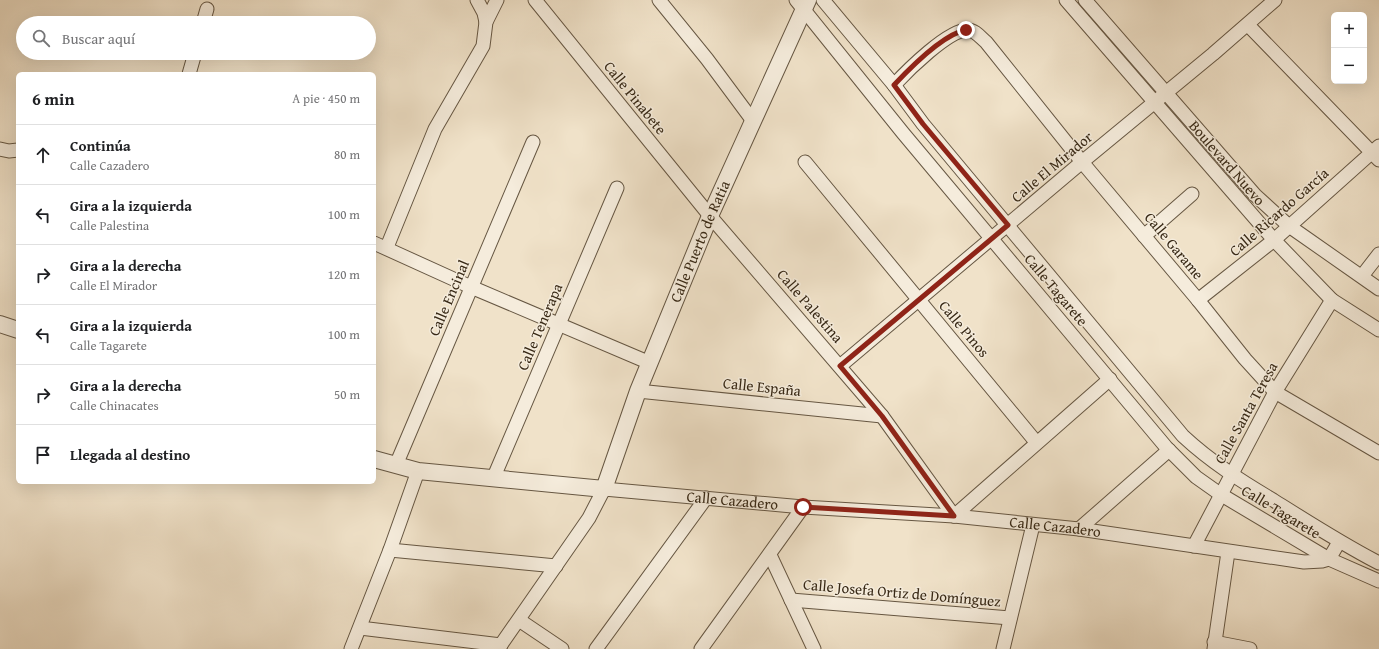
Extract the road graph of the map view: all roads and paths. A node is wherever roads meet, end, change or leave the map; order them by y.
1 (478, 0) edge
2 (497, 0) edge
3 (535, 0) edge
4 (660, 0) edge
5 (824, 0) edge
6 (1066, 0) edge
7 (1085, 0) edge
8 (1275, 0) edge
9 (802, 3) edge
10 (207, 9) dead end
11 (205, 16) edge
12 (486, 22) junction
13 (1248, 25) junction
14 (192, 60) edge
15 (189, 72) edge
16 (894, 85) junction
17 (1166, 93) junction
18 (1154, 103) junction
19 (753, 121) junction
20 (533, 142) dead end
21 (0, 149) edge
22 (16, 150) edge
23 (1377, 153) edge
24 (805, 162) dead end
25 (1082, 162) junction
26 (617, 188) dead end
27 (1192, 194) dead end
28 (710, 216) junction
29 (1008, 225) junction
30 (1289, 226) junction
31 (1144, 236) junction
32 (992, 238) junction
33 (1274, 240) junction
34 (376, 244) edge
35 (387, 247) junction
36 (1379, 254) edge
37 (1362, 276) junction
38 (471, 287) junction
39 (1379, 289) edge
40 (919, 299) junction
41 (1198, 300) junction
42 (1332, 300) junction
43 (0, 324) edge
44 (558, 324) junction
45 (16, 329) edge
46 (1379, 330) edge
47 (650, 363) junction
48 (840, 366) junction
49 (1110, 379) junction
50 (638, 391) junction
51 (1275, 392) junction
52 (882, 416) junction
53 (1036, 442) junction
54 (1169, 450) junction
55 (1379, 453) edge
56 (376, 460) edge
57 (396, 466) junction
58 (418, 471) junction
59 (1230, 475) junction
60 (493, 478) junction
61 (604, 489) junction
62 (1220, 494) junction
63 (706, 498) junction
64 (803, 507) junction
65 (954, 516) junction
66 (1033, 525) junction
67 (1079, 529) junction
68 (1339, 542) junction
69 (1194, 546) junction
70 (390, 550) junction
71 (1228, 552) junction
72 (770, 555) junction
73 (1329, 559) junction
74 (1379, 563) edge
75 (556, 566) junction
76 (1379, 581) edge
77 (791, 600) junction
78 (1010, 618) junction
79 (519, 620) junction
80 (360, 628) junction
81 (1214, 646) edge
82 (500, 647) edge
83 (811, 648) edge
84 (351, 649) edge
85 (562, 649) edge
86 (596, 649) edge
87 (701, 649) edge
88 (1003, 649) edge
89 (1250, 649) edge

1 - 12 street
2 - 12 street
3 - 28 street, Calle Pinabete
4 - 19 street
5 - 16 street, Calle Tagarete
6 - 18 street, Boulevard Nuevo
7 - 17 street, Boulevard Nuevo
8 - 13 street, Calle El Mirador
9 - 19 street, Calle Puerto de Ratia
9 - 32 street, Calle Tagarete
10 - 11 street
12 - 35 street
13 - 17 street, Calle El Mirador
13 - 23 street
14 - 15 street
16 - 25 street, Calle Garame
16 - 29 street, Calle Tagarete
17 - 18 street, Calle El Mirador
17 - 30 street, Boulevard Nuevo
18 - 25 street, Calle El Mirador
18 - 33 street, Boulevard Nuevo
19 - 28 street, Calle Puerto de Ratia
20 - 38 street, Calle Encinal
21 - 22 street
23 - 30 street, Calle Ricardo García
24 - 40 street, Calle Pinos
25 - 29 street, Calle El Mirador
25 - 31 street, Calle Garame
26 - 44 street, Calle Tenerapa
27 - 31 street
28 - 47 street, Calle Puerto de Ratia
28 - 48 street, Calle Palestina
29 - 32 street, Calle El Mirador
29 - 59 street, Calle Tagarete
30 - 33 street, Calle Ricardo García
30 - 37 street, Boulevard Nuevo
31 - 41 street, Calle Garame
32 - 40 street, Calle El Mirador
32 - 49 street, Calle Tagarete
33 - 41 street, Calle Ricardo García
33 - 42 street, Boulevard Nuevo
34 - 35 street
35 - 38 street
36 - 37 street
37 - 39 street, Boulevard Nuevo
38 - 44 street
38 - 57 street, Calle Encinal
40 - 48 street, Calle El Mirador
40 - 53 street, Calle Pinos
41 - 51 street, Calle Garame
42 - 46 street, Boulevard Nuevo
42 - 51 street, Calle Santa Teresa
43 - 45 street
44 - 47 street
44 - 60 street, Calle Tenerapa
47 - 50 street, Calle Puerto de Ratia
48 - 52 street, Calle Palestina
49 - 53 street
49 - 54 street, Calle Tagarete
50 - 52 street, Calle España
50 - 61 street, Calle Puerto de Ratia
51 - 55 street, Calle Garame
51 - 59 street, Calle Santa Teresa
52 - 65 street, Calle Palestina
53 - 65 street
54 - 62 street, Calle Tagarete
54 - 67 street
56 - 57 street, Calle Cazadero
57 - 58 street, Calle Cazadero
58 - 60 street, Calle Cazadero
58 - 70 street
59 - 62 street, Calle Santa Teresa
59 - 68 street, Calle Tagarete
60 - 61 street, Calle Cazadero
61 - 63 street, Calle Cazadero
61 - 75 street
62 - 69 street, Calle Santa Teresa
62 - 73 street, Calle Tagarete
63 - 64 street, Calle Cazadero
63 - 86 street
64 - 65 street, Calle Cazadero
64 - 72 street
65 - 66 street, Calle Cazadero
66 - 67 street, Calle Cazadero
66 - 78 street
67 - 69 street, Calle Cazadero
68 - 73 street
68 - 74 street
69 - 71 street, Calle Cazadero
70 - 75 street
70 - 80 street
71 - 73 street, Calle Cazadero
71 - 81 street
72 - 77 street
72 - 87 street
73 - 76 street
75 - 79 street
77 - 78 street, Calle Josefa Ortiz de Domínguez
77 - 83 street
78 - 88 street
79 - 82 street
79 - 85 street
80 - 82 street
80 - 84 street
81 - 89 street

